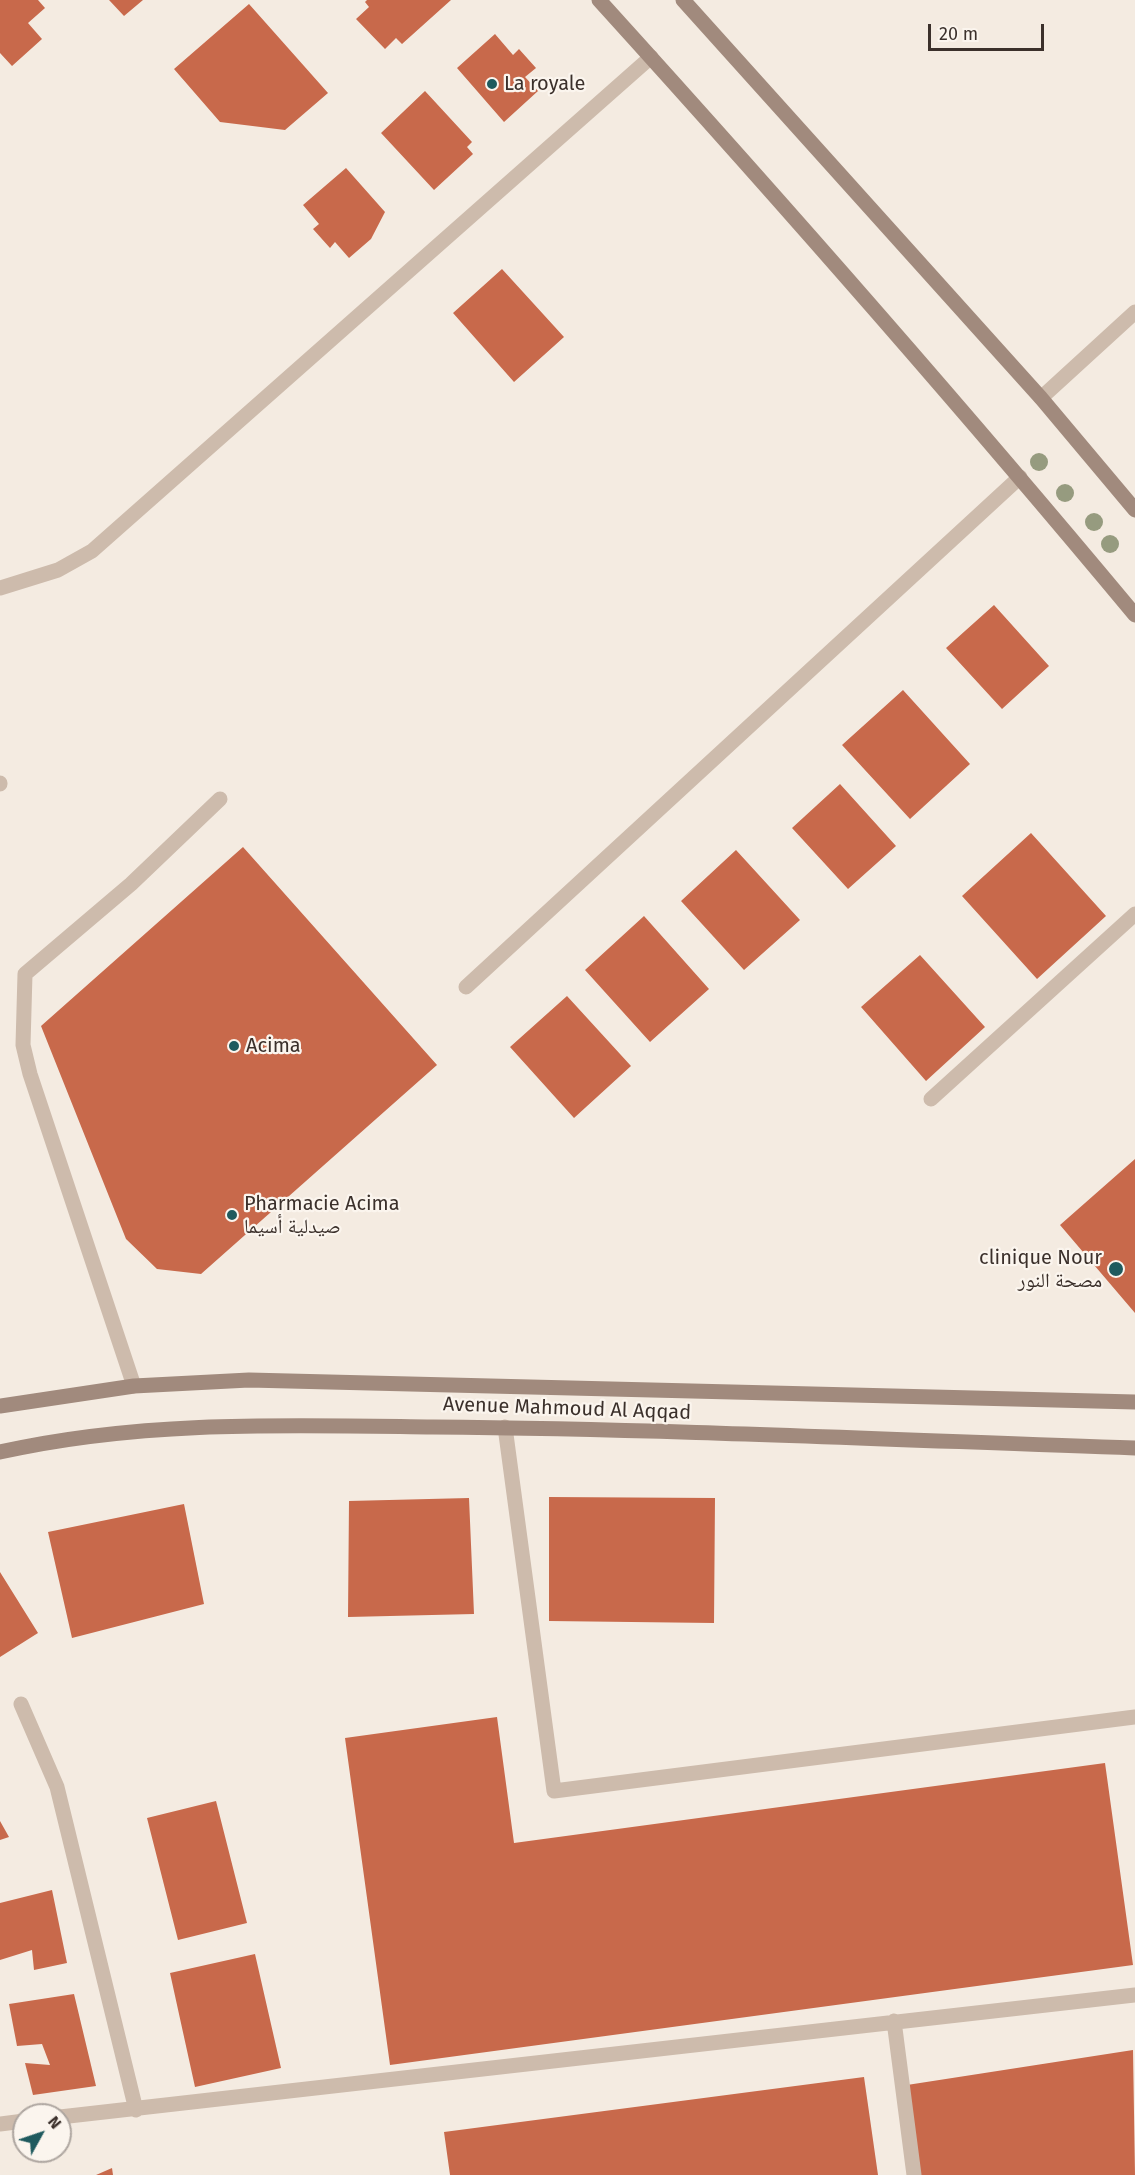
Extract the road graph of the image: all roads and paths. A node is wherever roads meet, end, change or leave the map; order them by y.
1 (599, 0) edge
2 (683, 0) edge
3 (651, 57) junction
4 (1135, 312) edge
5 (1041, 398) junction
6 (1020, 477) junction
7 (1135, 510) edge
8 (0, 588) edge
9 (1135, 615) edge
10 (220, 799) dead end
11 (1135, 914) edge
12 (466, 987) dead end
13 (931, 1099) dead end
14 (134, 1386) junction
15 (1135, 1402) edge
16 (0, 1406) edge
17 (506, 1427) junction
18 (1135, 1448) edge
19 (0, 1452) edge
20 (21, 1704) dead end
21 (1135, 1717) edge
22 (1135, 1995) edge
23 (894, 2021) junction
24 (136, 2109) junction
25 (72, 2116) edge
26 (914, 2175) edge

1 - 3 main road
2 - 5 main road
3 - 6 main road
3 - 8 street
4 - 5 street
5 - 7 main road
6 - 9 main road
6 - 12 street
10 - 14 street
11 - 13 street
14 - 15 main road, Avenue Mahmoud Al Aqqad
14 - 16 main road, Avenue Mahmoud Al Aqqad
17 - 18 main road, Avenue Mahmoud Al Aqqad
17 - 19 main road, Avenue Mahmoud Al Aqqad
17 - 21 street
20 - 24 street
22 - 23 street
23 - 24 street
23 - 26 street
24 - 25 street

